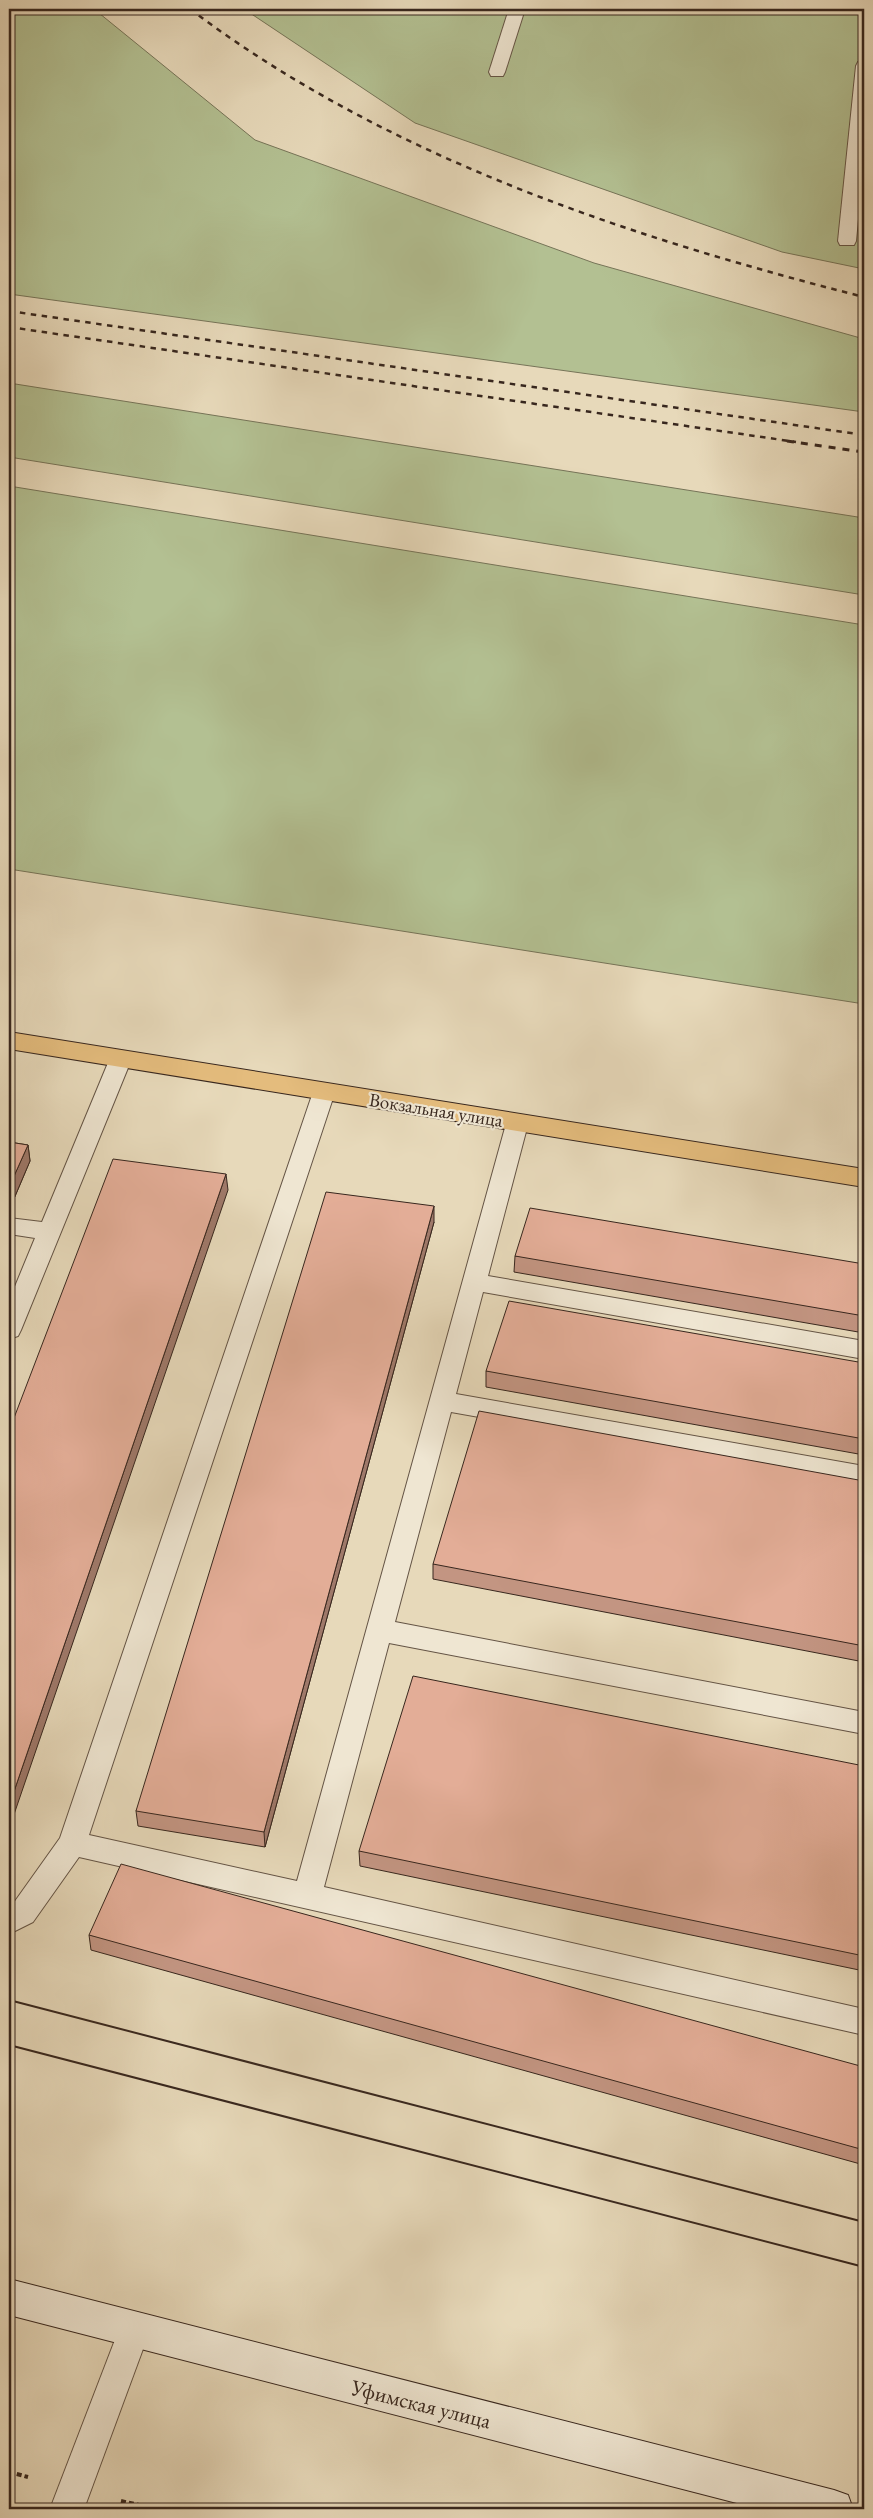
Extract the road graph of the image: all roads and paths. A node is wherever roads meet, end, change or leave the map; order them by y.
1 (517, 9) edge
2 (864, 66) edge
3 (497, 72) dead end
4 (847, 241) dead end
5 (9, 1040) edge
6 (120, 1058) junction
7 (324, 1092) junction
8 (517, 1124) junction
9 (864, 1178) edge
10 (9, 1226) edge
11 (49, 1232) junction
12 (474, 1282) junction
13 (9, 1330) edge
14 (864, 1350) edge
15 (442, 1401) junction
16 (864, 1476) edge
17 (380, 1630) junction
18 (864, 1723) edge
19 (72, 1843) junction
20 (307, 1896) junction
21 (9, 1921) edge
22 (864, 2022) edge
23 (9, 2297) edge
24 (134, 2330) junction
25 (67, 2509) edge
26 (834, 2509) edge

1 - 3 street
2 - 4 street
5 - 6 main road, Вокзальная улица
6 - 7 main road, Вокзальная улица
6 - 11 lane
7 - 8 main road, Вокзальная улица
7 - 19 lane
8 - 9 main road, Вокзальная улица
8 - 12 lane
10 - 11 lane
11 - 13 lane
12 - 14 lane
12 - 15 lane
15 - 16 lane
15 - 17 lane
17 - 18 lane
17 - 20 lane
19 - 20 lane
19 - 21 lane
20 - 22 lane
23 - 24 street, Уфимская улица
24 - 25 lane
24 - 26 street, Уфимская улица

